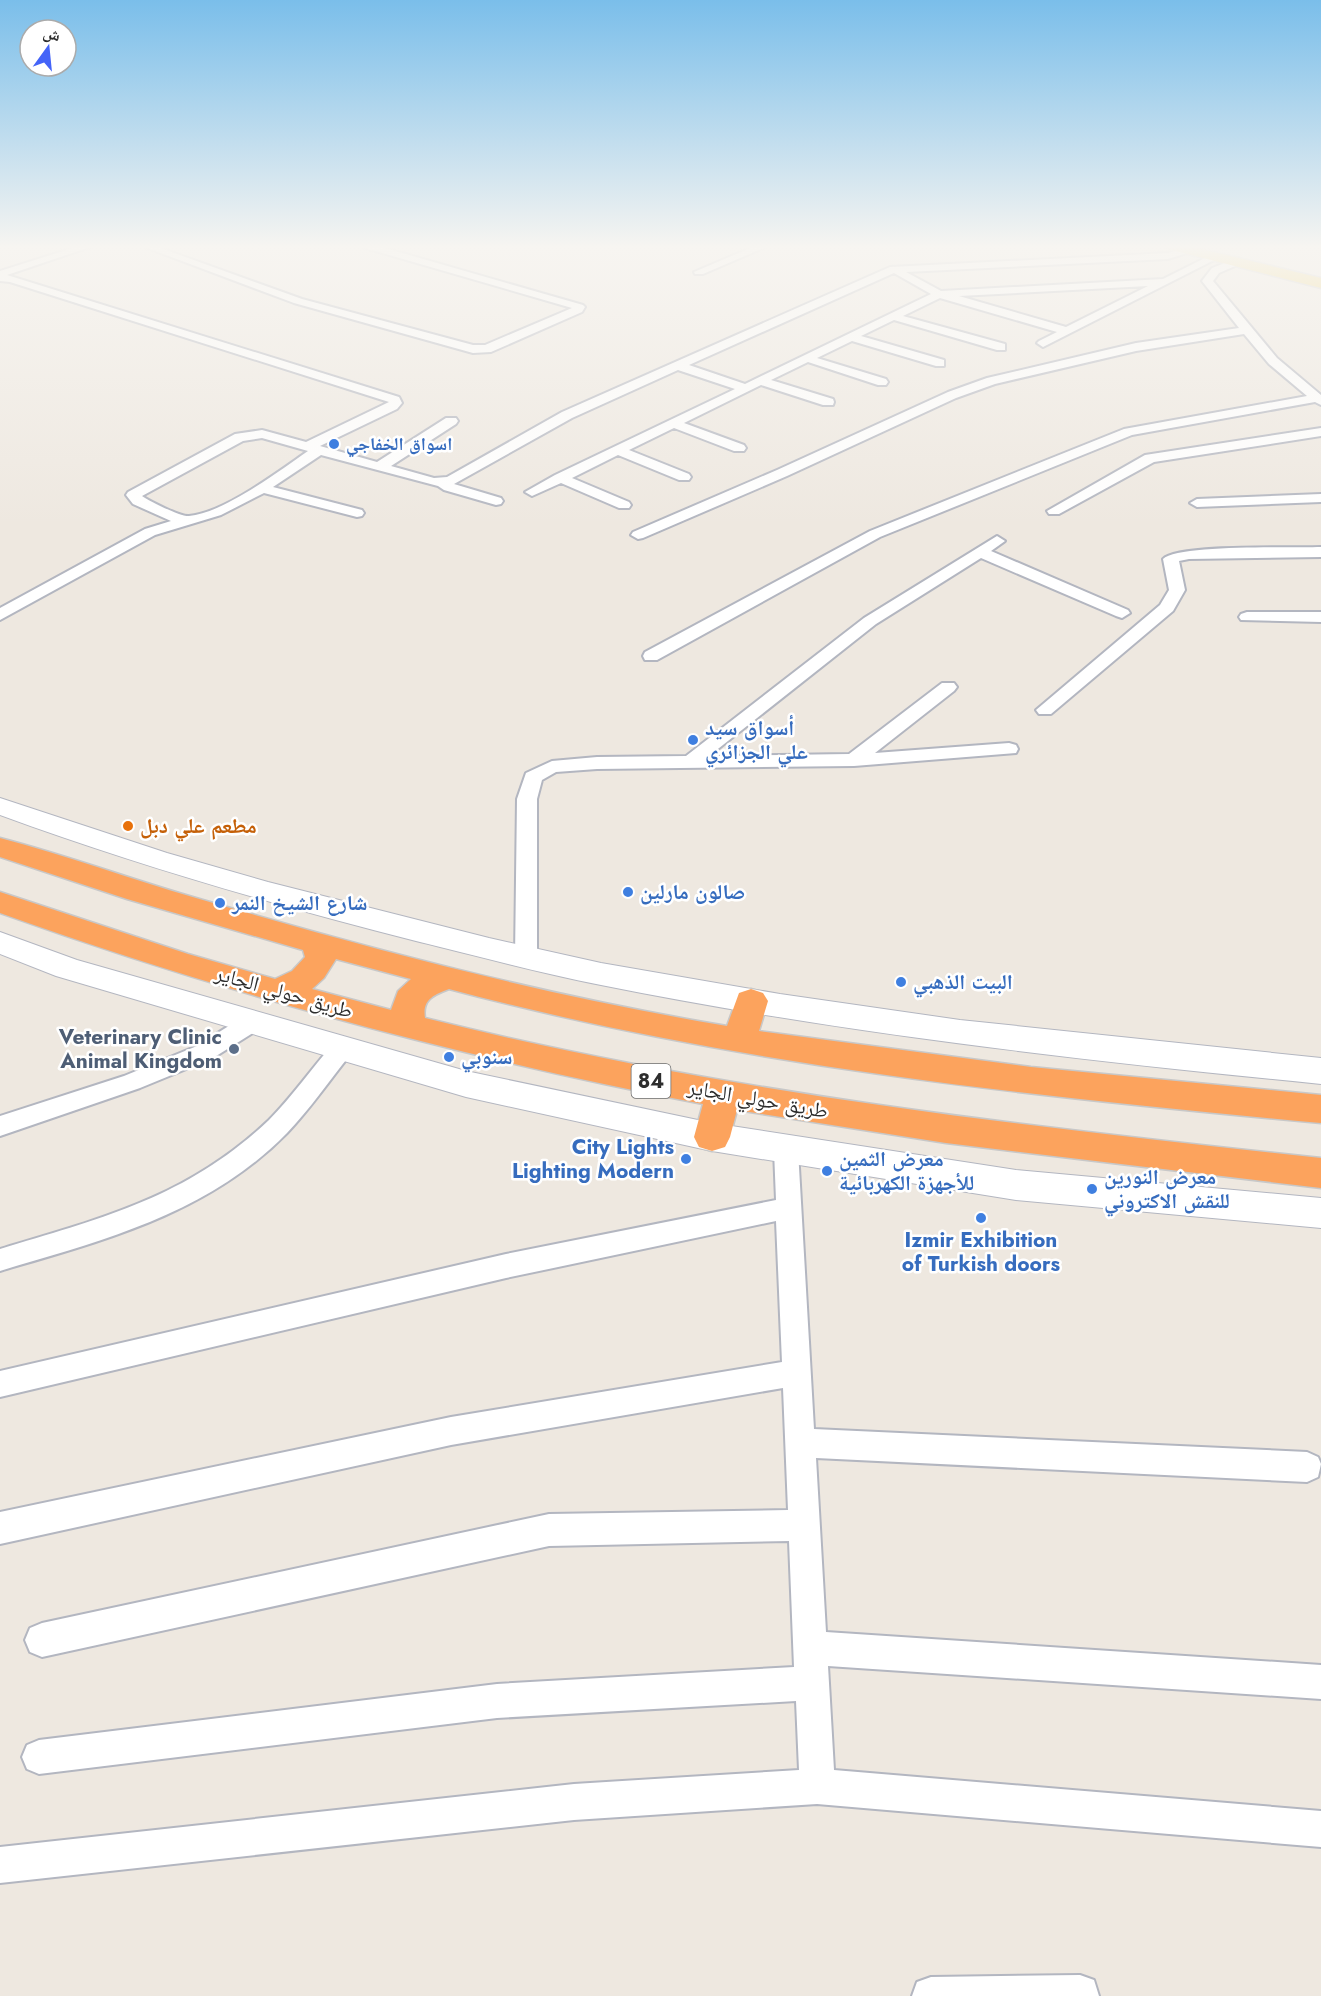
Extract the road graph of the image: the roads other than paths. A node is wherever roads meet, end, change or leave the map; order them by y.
1 (202, 339) edge
2 (437, 339) edge
3 (510, 339) edge
4 (739, 339) edge
5 (846, 339) edge
6 (858, 339) edge
7 (973, 339) edge
8 (1051, 339) edge
9 (1187, 339) edge
10 (1255, 339) edge
11 (1043, 343) dead end
12 (1001, 347) dead end
13 (806, 358) junction
14 (940, 363) dead end
15 (679, 366) junction
16 (760, 381) junction
17 (882, 382) dead end
18 (745, 388) junction
19 (1319, 400) edge
20 (828, 402) dead end
21 (451, 421) dead end
22 (672, 423) junction
23 (1321, 432) edge
24 (739, 448) dead end
25 (313, 449) junction
26 (617, 450) junction
27 (379, 467) junction
28 (684, 477) dead end
29 (560, 478) junction
30 (442, 482) junction
31 (261, 488) junction
32 (532, 492) dead end
33 (1321, 498) edge
34 (496, 501) dead end
35 (1197, 503) dead end
36 (624, 505) dead end
37 (1054, 512) dead end
38 (357, 513) dead end
39 (184, 521) junction
40 (638, 535) dead end
41 (997, 541) dead end
42 (980, 552) junction
43 (1321, 552) edge
44 (1122, 612) dead end
45 (0, 615) edge
46 (1321, 616) edge
47 (1247, 617) dead end
48 (651, 656) dead end
49 (948, 687) dead end
50 (1046, 710) dead end
51 (1009, 749) dead end
52 (854, 760) junction
53 (690, 762) junction
54 (0, 806) edge
55 (0, 847) edge
56 (0, 902) edge
57 (0, 942) edge
58 (317, 943) junction
59 (526, 958) junction
60 (447, 978) junction
61 (277, 990) junction
62 (751, 1001) junction
63 (251, 1023) junction
64 (411, 1027) junction
65 (739, 1041) junction
66 (342, 1049) junction
67 (1321, 1071) edge
68 (723, 1095) junction
69 (1321, 1109) edge
70 (0, 1126) edge
71 (712, 1137) junction
72 (786, 1150) junction
73 (1321, 1173) edge
74 (789, 1208) junction
75 (1321, 1213) edge
76 (0, 1260) edge
77 (796, 1372) junction
78 (0, 1384) edge
79 (800, 1443) junction
80 (1307, 1467) dead end
81 (804, 1525) junction
82 (0, 1528) edge
83 (42, 1640) dead end
84 (810, 1648) junction
85 (1321, 1682) edge
86 (812, 1683) junction
87 (39, 1757) dead end
88 (817, 1786) junction
89 (1321, 1828) edge
90 (0, 1864) edge
91 (1080, 1994) dead end
92 (931, 1996) edge

1 - 25 street
2 - 3 street
4 - 15 street
5 - 13 street
6 - 14 street
7 - 12 street
8 - 11 street
9 - 40 street
10 - 19 street
13 - 16 street
13 - 17 street
15 - 18 street
15 - 30 street
16 - 18 street
16 - 20 street
18 - 22 street
19 - 48 street
21 - 27 street
22 - 24 street
22 - 26 street
23 - 37 street
25 - 27 street
25 - 31 street
25 - 39 street
26 - 28 street
26 - 29 street
27 - 30 street
29 - 32 street
29 - 36 street
30 - 34 street
31 - 38 street
31 - 39 street
33 - 35 street
39 - 45 street
41 - 42 street
42 - 44 street
42 - 53 street
43 - 50 street
46 - 47 street
49 - 52 street
51 - 52 street
52 - 53 street
53 - 59 street
54 - 59 main road
55 - 58 highway
56 - 61 highway, طريق حولي الجاير / 84
57 - 63 main road
58 - 60 highway
58 - 61 highway
59 - 62 main road
60 - 64 highway
60 - 65 highway
61 - 64 highway, طريق حولي الجاير / 84
62 - 65 highway
62 - 67 main road
63 - 66 main road
63 - 70 street
64 - 68 highway, طريق حولي الجاير / 84
65 - 69 highway
66 - 71 main road
66 - 76 street
68 - 71 highway
68 - 73 highway, طريق حولي الجاير / 84
71 - 72 main road
72 - 74 street
72 - 75 main road
74 - 77 street
74 - 78 street
77 - 79 street
77 - 82 street
79 - 80 street
79 - 81 street
81 - 83 street
81 - 84 street
84 - 85 street
84 - 86 street
86 - 87 street
86 - 88 street
88 - 89 street
88 - 90 street
91 - 92 street

